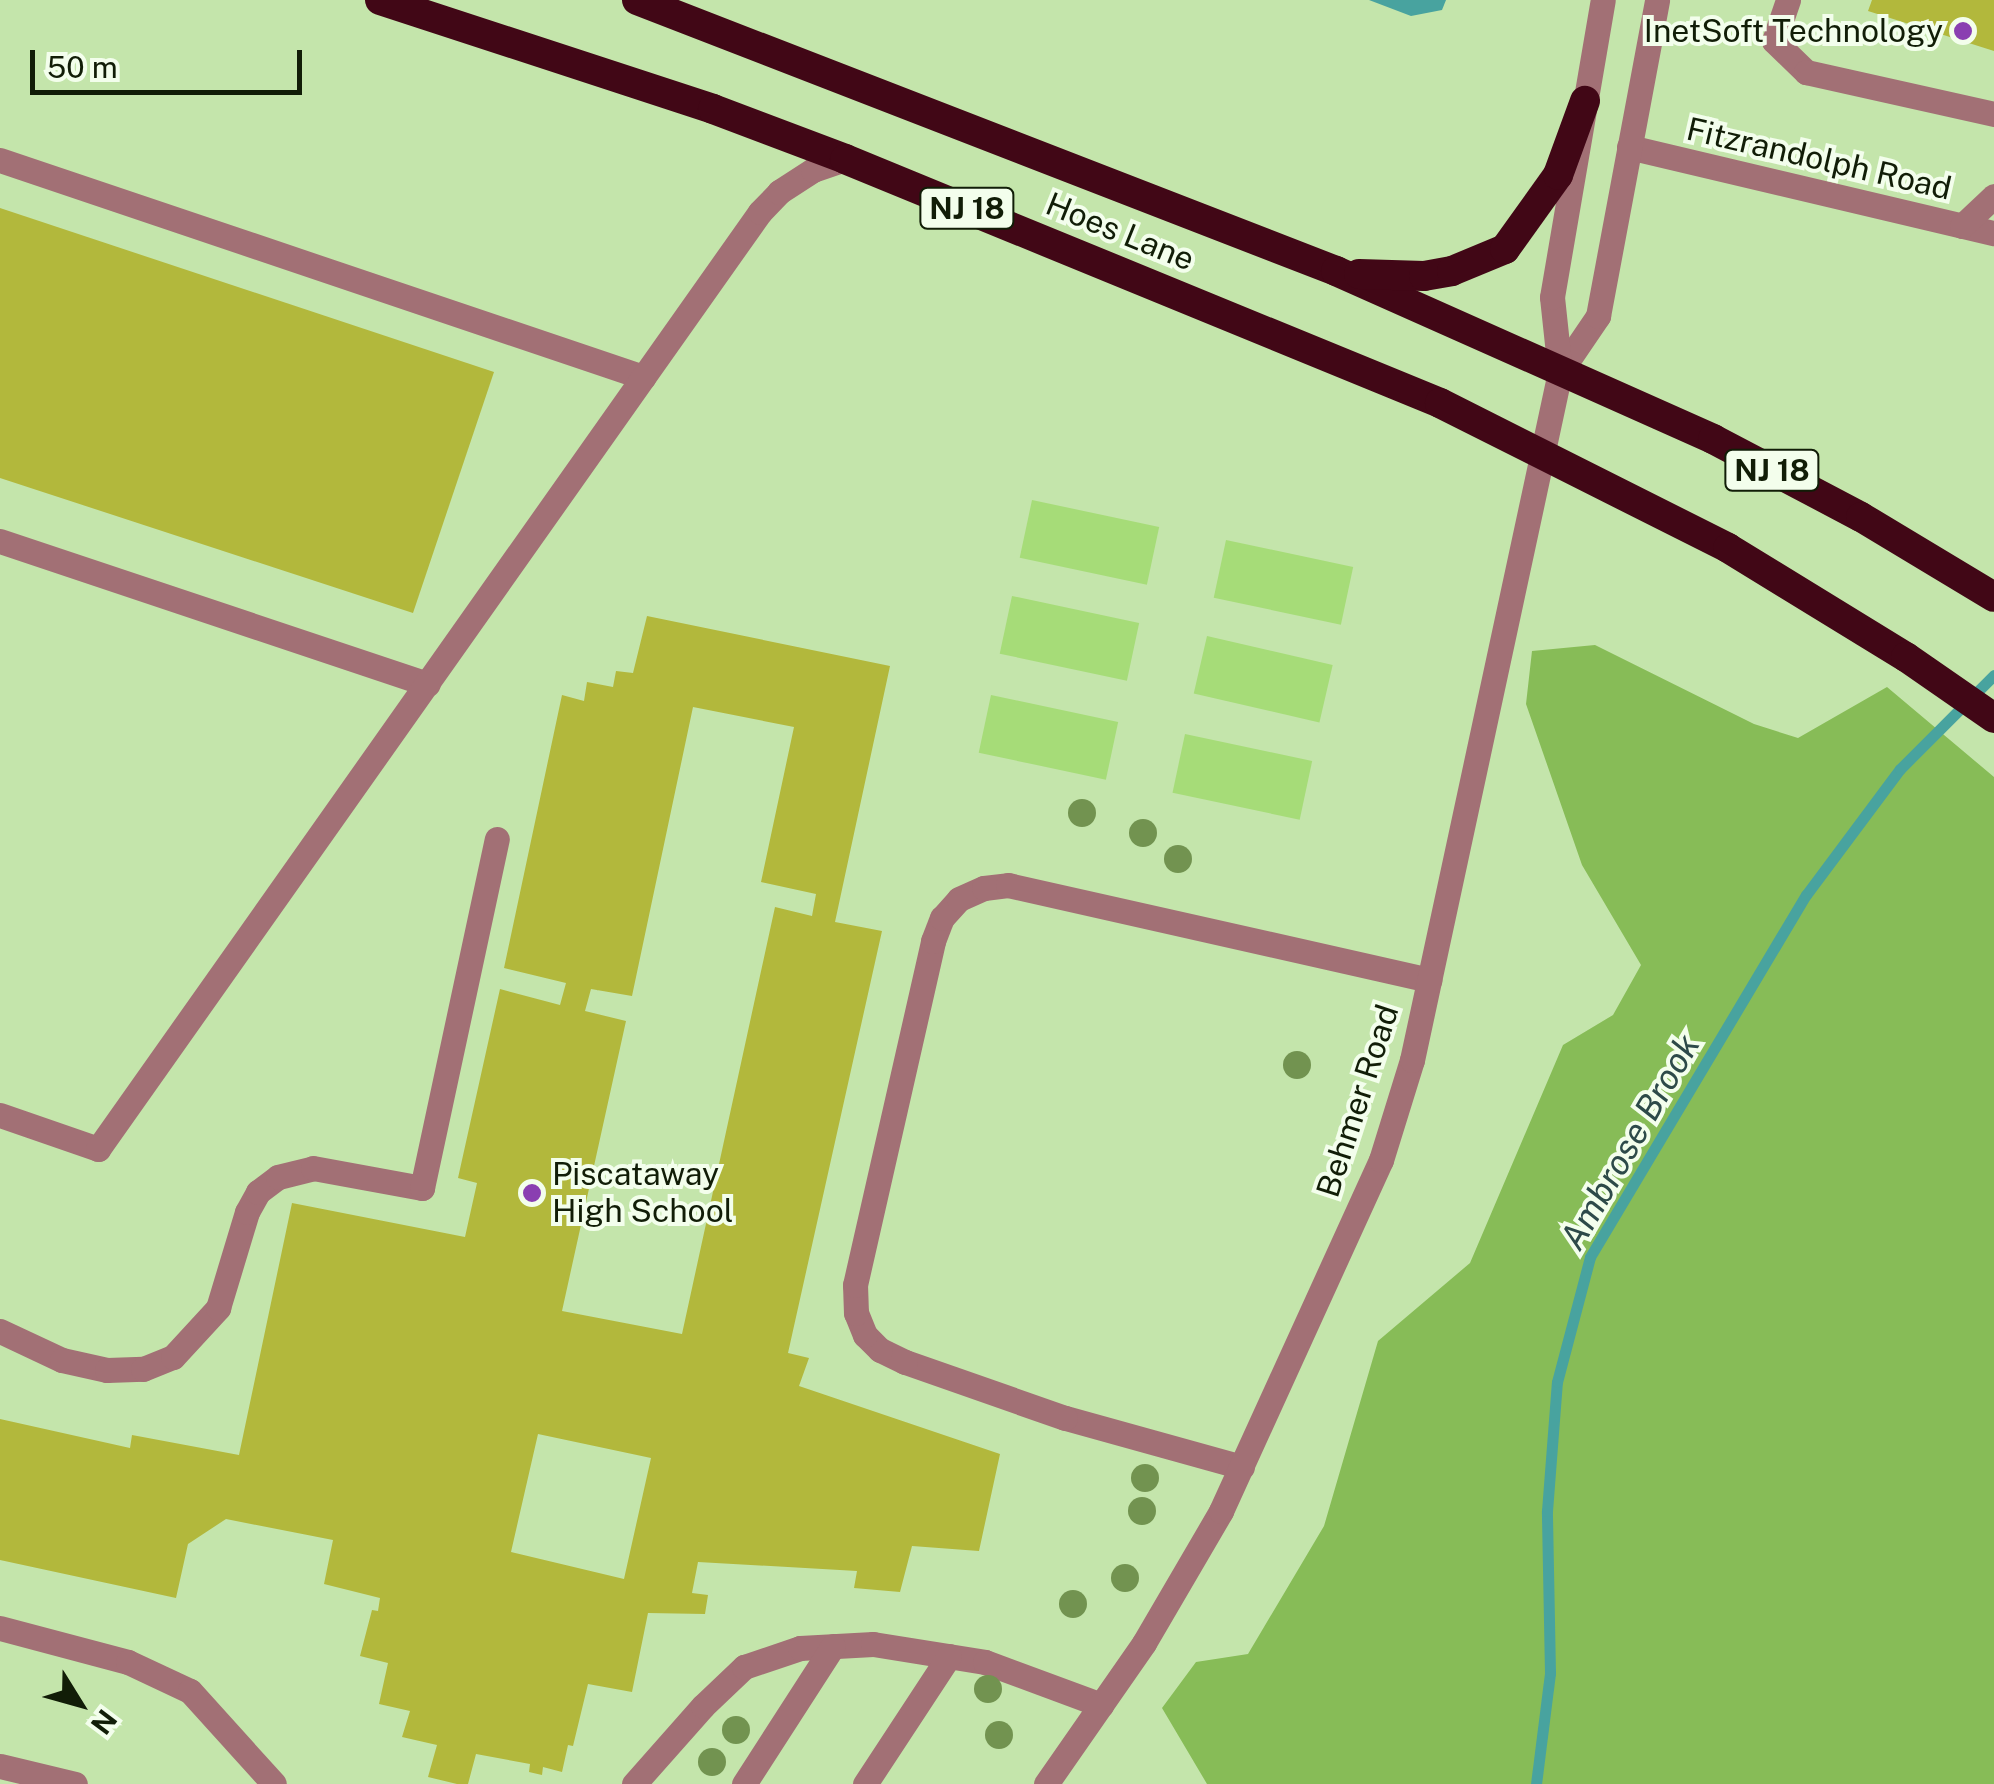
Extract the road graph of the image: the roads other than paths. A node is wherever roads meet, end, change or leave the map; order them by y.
1 (380, 0) edge
2 (636, 0) edge
3 (1603, 0) edge
4 (1657, 0) edge
5 (1788, 0) edge
6 (1585, 101) junction
7 (1994, 114) edge
8 (1629, 147) junction
9 (845, 159) junction
10 (0, 160) edge
11 (1994, 196) edge
12 (1962, 226) junction
13 (1994, 233) edge
14 (1336, 271) junction
15 (1560, 372) junction
16 (643, 377) junction
17 (1541, 452) junction
18 (0, 541) edge
19 (1985, 591) edge
20 (428, 684) junction
21 (1994, 718) edge
22 (498, 839) dead end
23 (1428, 980) junction
24 (0, 1115) edge
25 (0, 1331) edge
26 (1242, 1468) junction
27 (0, 1628) edge
28 (834, 1646) junction
29 (949, 1656) junction
30 (1101, 1705) junction
31 (0, 1766) edge
32 (74, 1784) edge
33 (274, 1784) edge
34 (634, 1784) edge
35 (744, 1784) edge
36 (866, 1784) edge
37 (1046, 1784) edge

1 - 9 highway, Hoes Lane / NJ 18
2 - 14 highway, Hoes Lane / NJ 18
3 - 6 street
4 - 8 street
5 - 7 street
6 - 14 highway
6 - 15 street
8 - 12 street, Fitzrandolph Road
8 - 15 street
9 - 16 street
9 - 17 highway, Hoes Lane / NJ 18
10 - 16 street
11 - 12 street
12 - 13 street, Fitzrandolph Road
14 - 15 highway, Hoes Lane / NJ 18
15 - 17 street, Behmer Road
15 - 19 highway, NJ 18
16 - 20 street
17 - 21 highway, NJ 18
17 - 23 street, Behmer Road
18 - 20 street
20 - 24 street
22 - 25 street
23 - 26 street, Behmer Road
23 - 26 street
26 - 30 street, Behmer Road
27 - 33 street
28 - 29 street
28 - 34 street
28 - 35 street
29 - 30 street
29 - 36 street
30 - 37 street, Behmer Road
31 - 32 street

